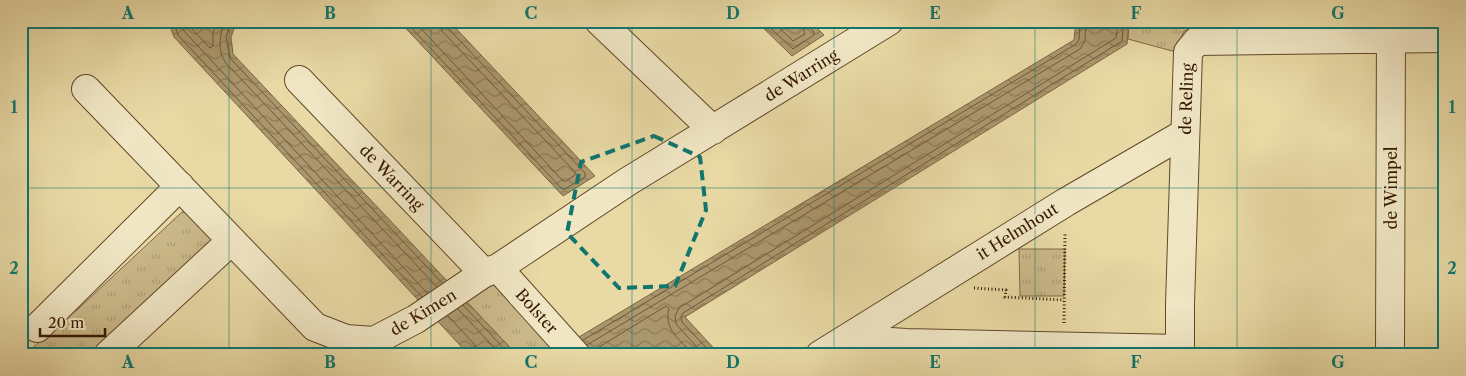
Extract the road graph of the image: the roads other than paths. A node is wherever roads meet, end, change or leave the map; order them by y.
1 (599, 21) edge
2 (889, 21) edge
3 (1392, 29) edge
4 (1445, 38) edge
5 (299, 80) dead end
6 (86, 89) dead end
7 (713, 130) junction
8 (1185, 132) junction
9 (180, 186) junction
10 (232, 241) junction
11 (491, 270) junction
12 (37, 328) dead end
13 (853, 335) junction
14 (569, 347) edge
15 (1180, 352) edge
16 (108, 355) edge
17 (820, 355) edge
18 (1390, 355) edge

1 - 7 street
2 - 7 street, de Warring
3 - 4 street, de Reling
3 - 8 street, de Reling
3 - 18 street, de Wimpel
5 - 11 street, de Warring
6 - 9 street, de Kimen
7 - 11 street, de Warring
8 - 13 street, it Helmhout
8 - 15 street, de Reling
9 - 10 street, de Kimen
9 - 12 street
10 - 11 street, de Kimen
10 - 16 street
11 - 14 street, Bolster
13 - 15 street
13 - 17 street, it Helmhout

